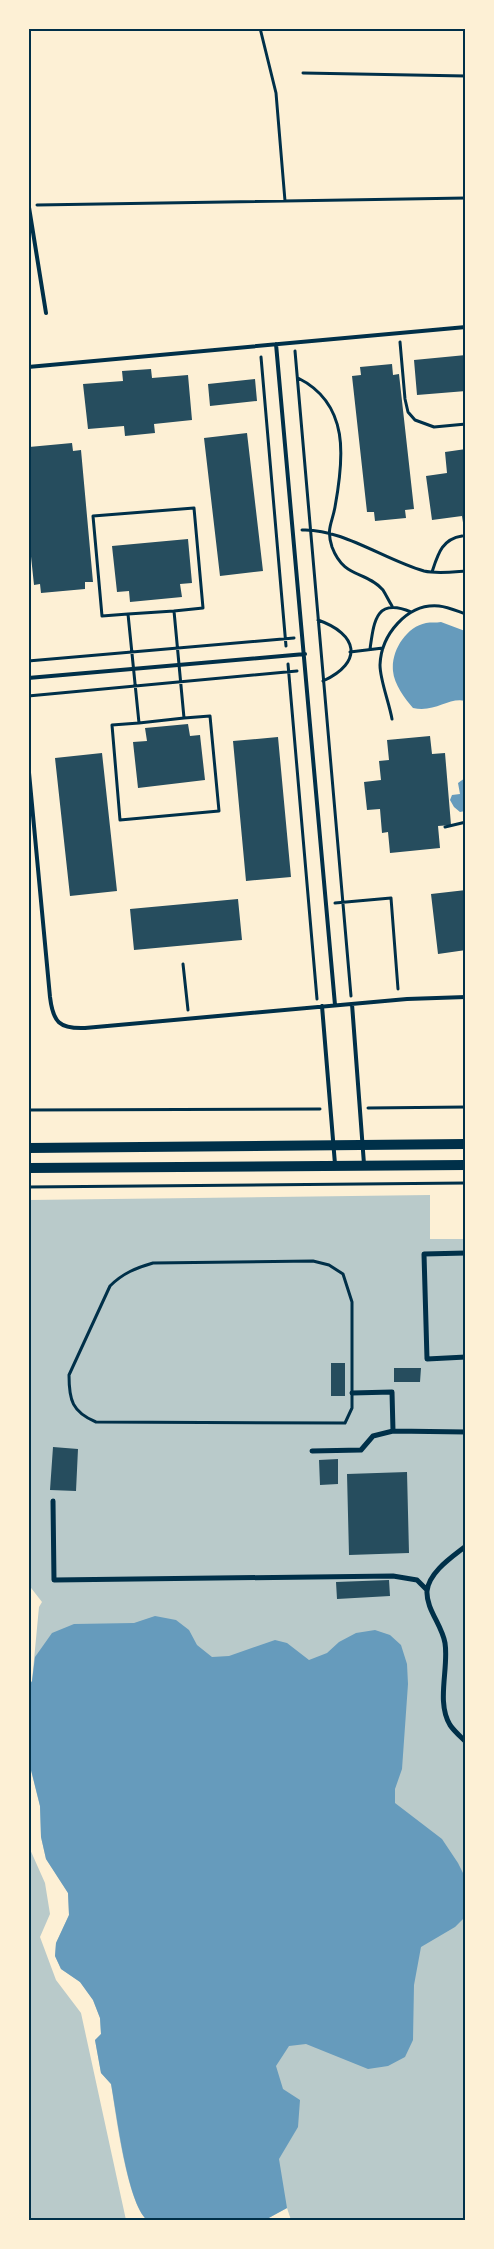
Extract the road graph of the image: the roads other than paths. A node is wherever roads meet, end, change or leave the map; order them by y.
1 (29, 203) edge
2 (46, 314) dead end
3 (465, 327) edge
4 (276, 344) junction
5 (28, 367) edge
6 (305, 654) junction
7 (28, 678) edge
8 (28, 762) edge
9 (465, 997) edge
10 (351, 1004) junction
11 (335, 1005) junction
12 (320, 1006) junction
13 (465, 1144) edge
14 (333, 1146) junction
15 (362, 1146) junction
16 (28, 1148) edge
17 (465, 1165) edge
18 (336, 1166) junction
19 (364, 1166) junction
20 (28, 1168) edge
21 (465, 1253) edge
22 (465, 1357) edge
23 (352, 1393) road end
24 (393, 1431) junction
25 (465, 1432) edge
26 (312, 1451) dead end
27 (53, 1501) dead end
28 (465, 1546) edge
29 (427, 1590) junction
30 (465, 1742) edge

1 - 2 lane
3 - 4 lane
4 - 5 lane
4 - 6 lane
6 - 7 lane
6 - 11 lane
8 - 12 lane
9 - 10 lane
10 - 11 lane
10 - 15 lane
11 - 12 lane
12 - 14 lane
13 - 15 main road
14 - 15 main road
14 - 16 main road
14 - 18 lane
15 - 19 lane
17 - 19 main road
18 - 19 main road
18 - 20 main road
21 - 22 street
23 - 24 street
24 - 25 street
24 - 26 street
27 - 29 street
28 - 29 street
29 - 30 street

